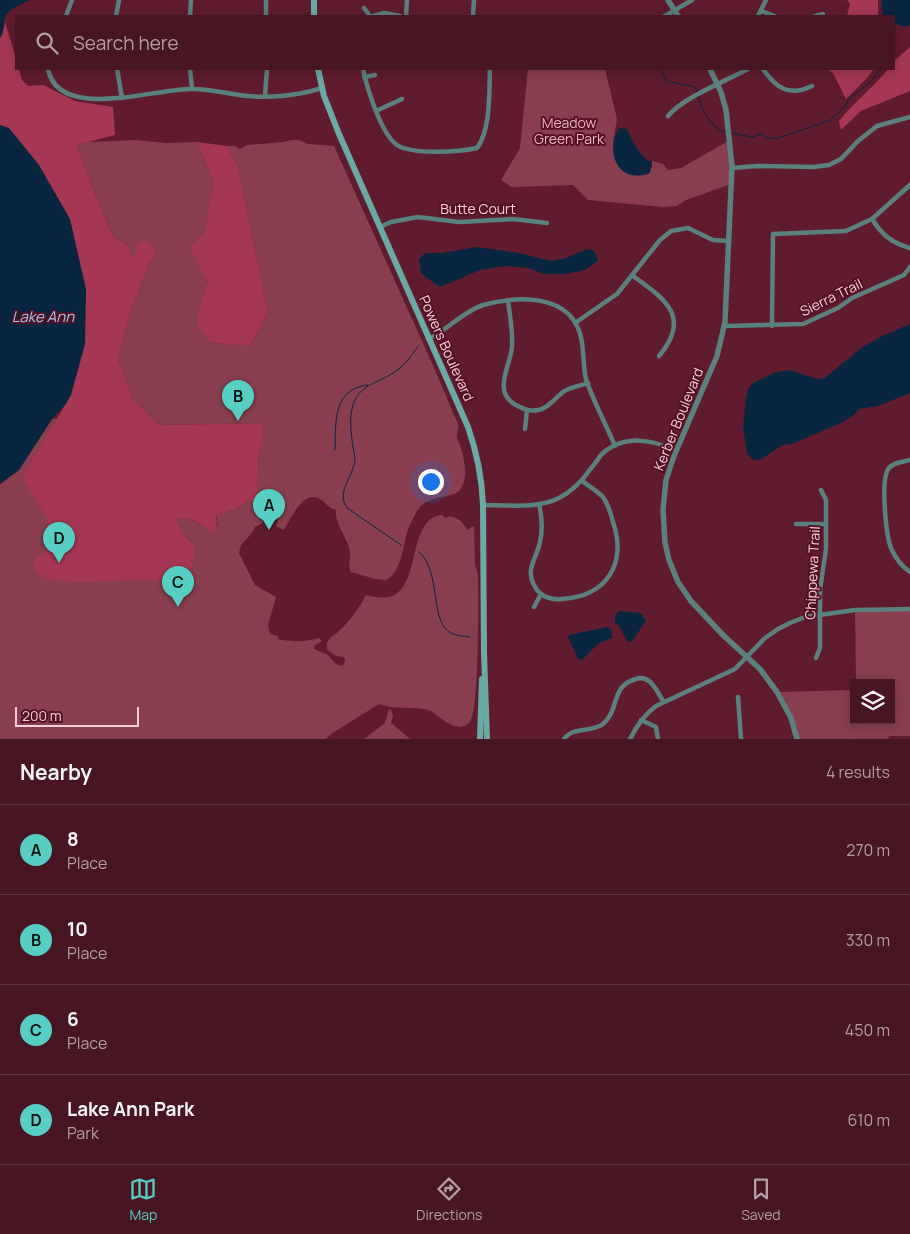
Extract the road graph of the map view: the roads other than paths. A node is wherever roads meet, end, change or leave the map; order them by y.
1 (72, 0) edge
2 (119, 0) edge
3 (190, 0) edge
4 (266, 0) edge
5 (314, 0) edge
6 (407, 0) edge
7 (474, 0) edge
8 (668, 0) edge
9 (692, 0) edge
10 (766, 0) edge
11 (364, 8) dead end
12 (761, 11) junction
13 (676, 13) edge
14 (823, 14) dead end
15 (66, 15) edge
16 (116, 15) edge
17 (190, 15) edge
18 (266, 15) edge
19 (314, 15) edge
20 (371, 15) edge
21 (376, 15) edge
22 (395, 15) edge
23 (406, 15) edge
24 (473, 15) edge
25 (759, 15) edge
26 (772, 15) edge
27 (819, 15) edge
28 (48, 70) edge
29 (118, 70) edge
30 (190, 70) edge
31 (267, 70) edge
32 (318, 70) edge
33 (363, 70) edge
34 (490, 70) edge
35 (711, 70) edge
36 (746, 70) edge
37 (764, 70) edge
38 (375, 75) dead end
39 (364, 78) junction
40 (718, 84) junction
41 (812, 86) dead end
42 (192, 88) junction
43 (322, 88) junction
44 (265, 96) junction
45 (122, 98) junction
46 (402, 99) dead end
47 (376, 111) junction
48 (668, 116) dead end
49 (910, 117) edge
50 (732, 168) junction
51 (910, 186) edge
52 (872, 219) junction
53 (547, 223) dead end
54 (380, 226) junction
55 (729, 241) junction
56 (910, 248) edge
57 (910, 267) edge
58 (633, 276) junction
59 (508, 301) junction
60 (575, 323) junction
61 (724, 326) junction
62 (772, 326) junction
63 (428, 339) junction
64 (659, 356) dead end
65 (588, 384) junction
66 (527, 410) junction
67 (525, 429) dead end
68 (615, 446) junction
69 (676, 451) junction
70 (910, 460) edge
71 (582, 481) junction
72 (821, 490) dead end
73 (539, 504) junction
74 (483, 505) junction
75 (796, 524) dead end
76 (826, 524) junction
77 (910, 572) edge
78 (541, 594) junction
79 (534, 607) dead end
80 (910, 609) edge
81 (820, 614) junction
82 (484, 653) junction
83 (748, 656) junction
84 (816, 658) dead end
85 (738, 697) dead end
86 (663, 701) junction
87 (641, 720) junction
88 (480, 739) edge
89 (487, 739) edge
90 (564, 739) edge
91 (630, 739) edge
92 (658, 739) edge
93 (741, 739) edge
94 (797, 739) edge

1 - 15 street
2 - 16 street
3 - 17 street
4 - 18 street
5 - 19 main road
6 - 23 street
7 - 24 street
8 - 13 street
9 - 13 street
10 - 12 street
11 - 20 street
12 - 25 street
12 - 26 street
14 - 27 street
21 - 22 street
28 - 45 street
29 - 45 street
30 - 42 street
31 - 44 street
32 - 43 main road, Powers Boulevard
33 - 39 street
34 - 47 street
35 - 40 street, Kerber Boulevard
36 - 40 street
37 - 41 street
38 - 39 street
39 - 47 street
40 - 48 street
40 - 50 street, Kerber Boulevard
42 - 44 street
42 - 45 street
43 - 44 street
43 - 54 main road, Powers Boulevard
46 - 47 street
49 - 50 street
50 - 55 street, Kerber Boulevard
51 - 52 street
52 - 56 street
52 - 62 street
53 - 54 street, Butte Court
54 - 63 main road, Powers Boulevard
55 - 58 street
55 - 61 street, Kerber Boulevard
57 - 62 street, Sierra Trail
58 - 60 street
58 - 64 street
59 - 60 street
59 - 63 street
59 - 66 street
60 - 65 street
61 - 62 street, Sierra Trail
61 - 69 street, Kerber Boulevard
63 - 74 main road, Powers Boulevard
65 - 66 street
65 - 68 street
66 - 67 street
68 - 69 street
68 - 71 street
69 - 83 street, Kerber Boulevard
70 - 77 street
71 - 73 street
71 - 78 street
72 - 76 street, Chippewa Trail
73 - 74 street
73 - 78 street
74 - 82 main road, Powers Boulevard
75 - 76 street
76 - 81 street, Chippewa Trail
78 - 79 street
80 - 81 street
81 - 83 street
81 - 84 street, Chippewa Trail
82 - 88 main road, Powers Boulevard
82 - 89 main road, Powers Boulevard
83 - 86 street
83 - 94 street, Kerber Boulevard
85 - 93 street
86 - 87 street
86 - 90 street
87 - 91 street
87 - 92 street

